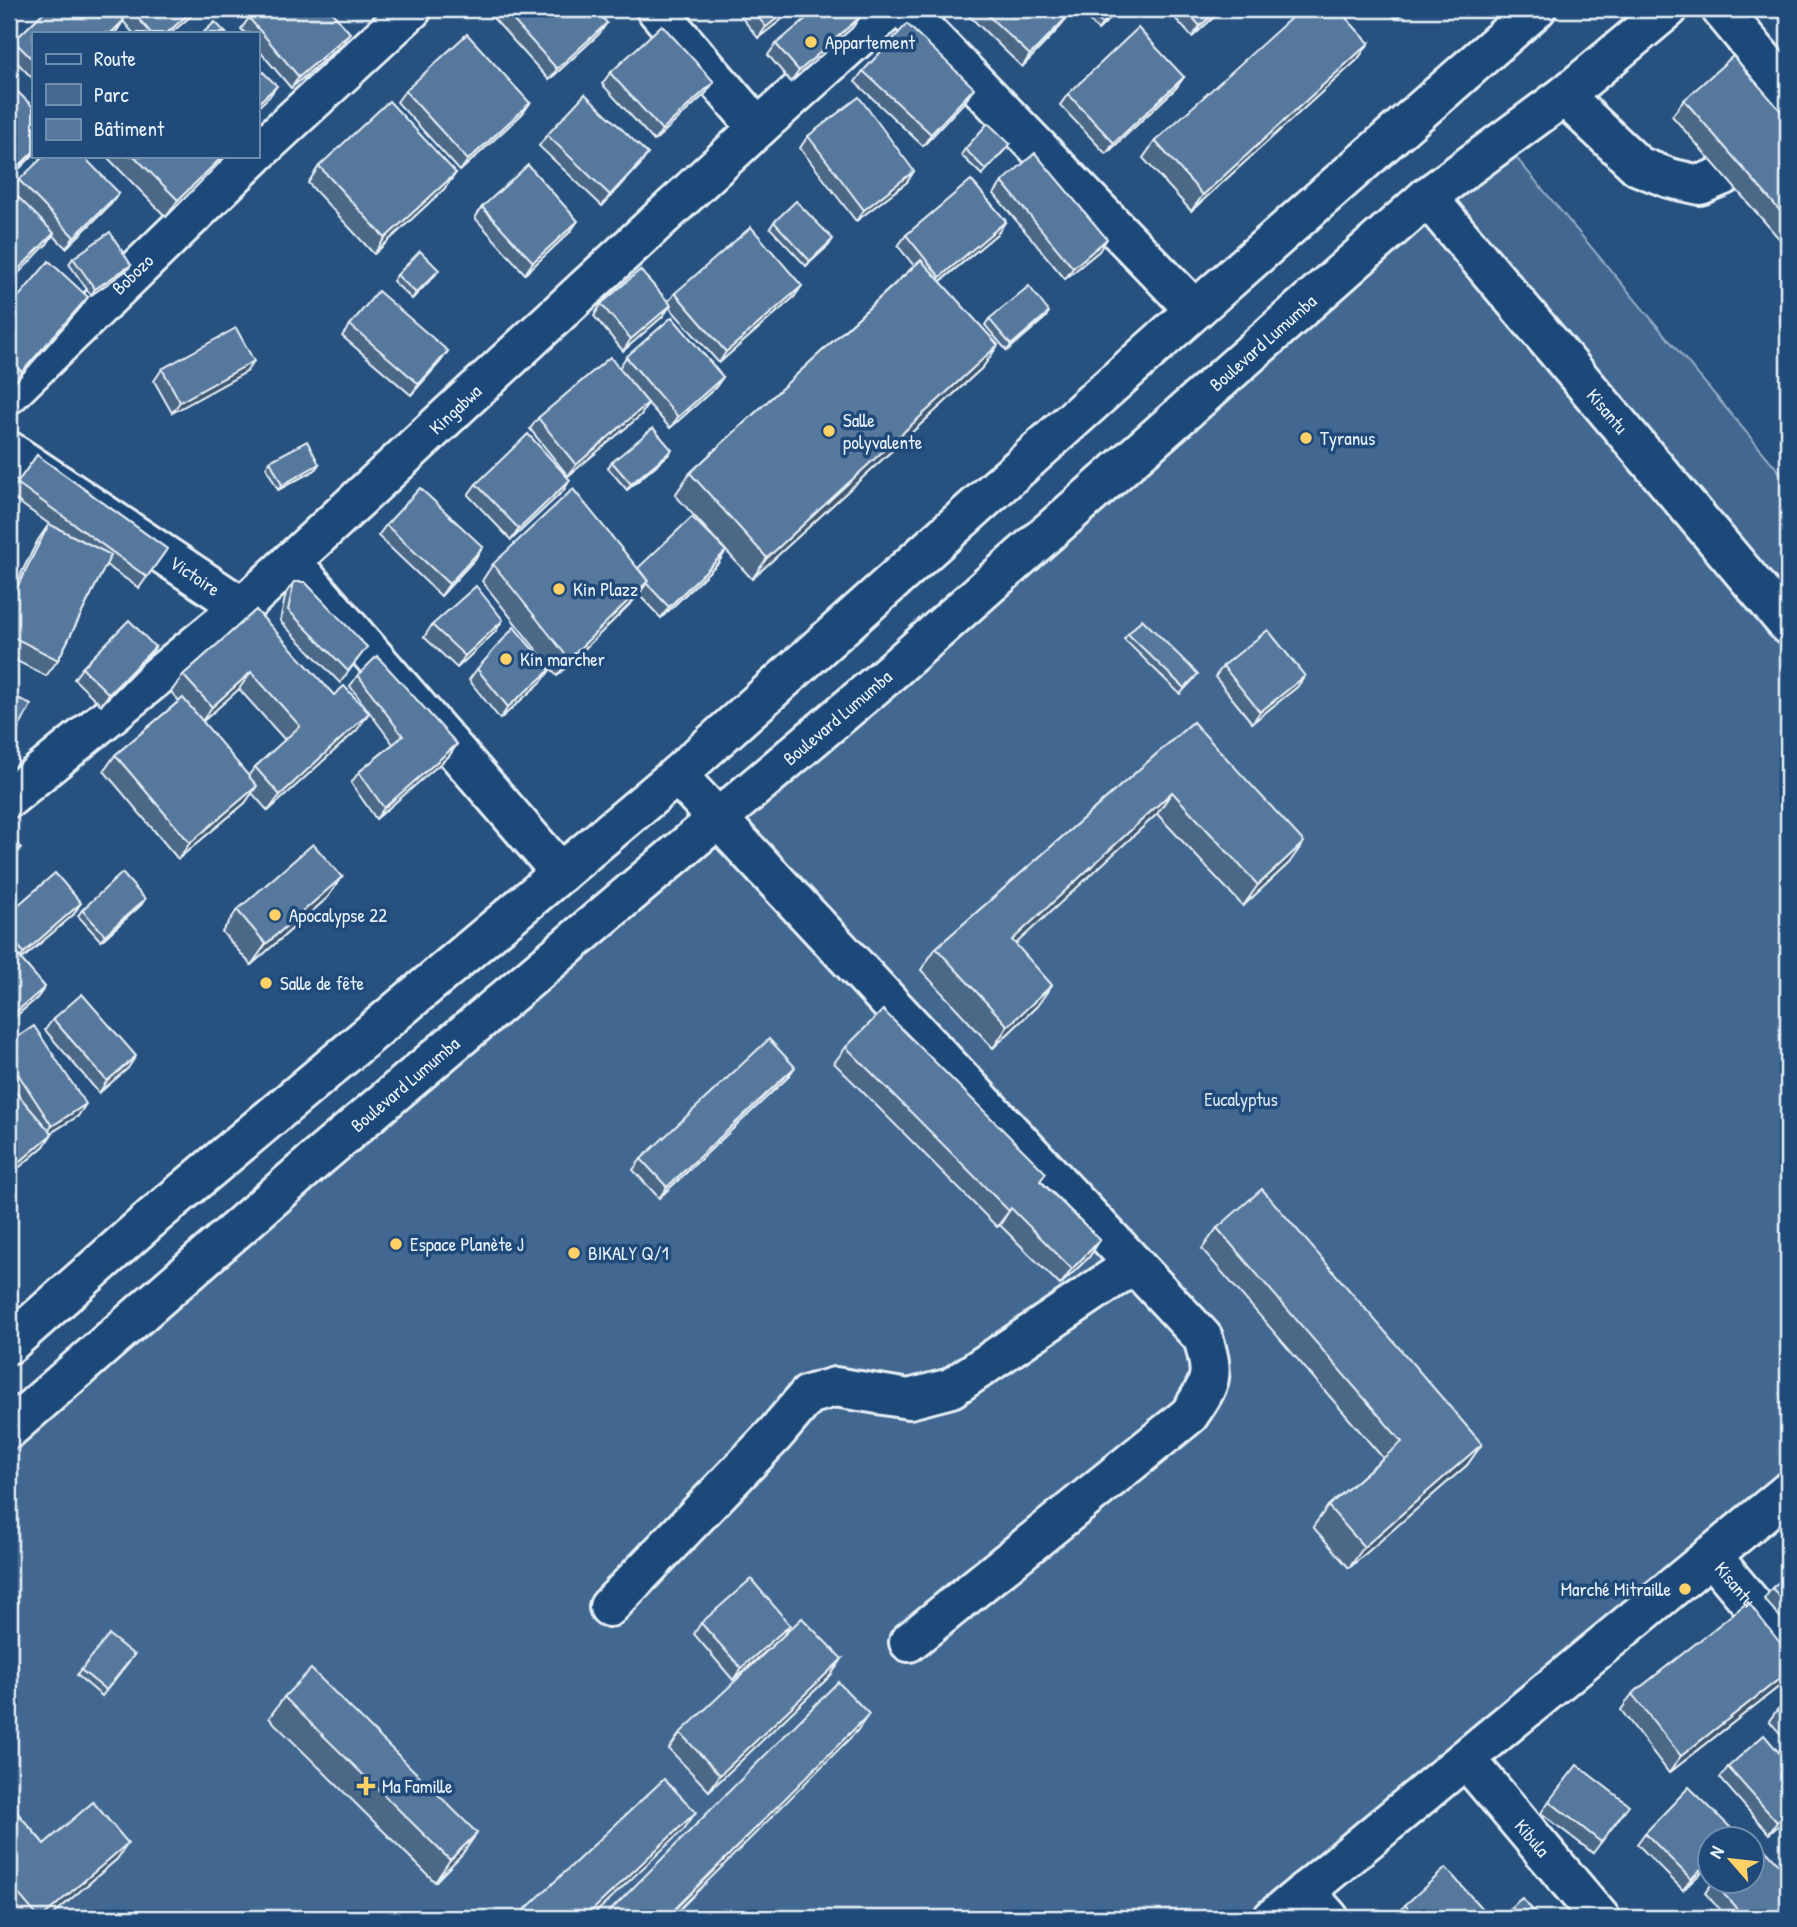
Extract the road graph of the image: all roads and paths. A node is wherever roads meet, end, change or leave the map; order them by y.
1 (412, 9) edge
2 (656, 9) edge
3 (891, 9) edge
4 (904, 9) edge
5 (1536, 9) edge
6 (1668, 9) edge
7 (1721, 9) edge
8 (1564, 96) junction
9 (758, 128) junction
10 (1776, 135) edge
11 (259, 151) edge
12 (252, 158) edge
13 (1724, 175) edge
14 (1427, 197) junction
15 (1195, 310) junction
16 (9, 394) edge
17 (9, 451) edge
18 (291, 561) junction
19 (242, 607) junction
20 (1788, 625) edge
21 (677, 775) junction
22 (9, 798) edge
23 (719, 820) junction
24 (561, 873) junction
25 (1134, 1264) junction
26 (9, 1344) edge
27 (9, 1429) edge
28 (1788, 1492) edge
29 (1711, 1555) junction
30 (609, 1607) dead end
31 (909, 1642) dead end
32 (1788, 1647) edge
33 (1466, 1759) junction
34 (1317, 1905) edge
35 (1273, 1918) edge
36 (1600, 1918) edge

1 - 11 main road, Bobozo
2 - 9 main road
3 - 9 main road, Kingabwa
4 - 15 main road
5 - 15 main road
6 - 8 main road, Boulevard Lumumba
7 - 10 main road
8 - 13 main road
8 - 14 main road, Boulevard Lumumba
9 - 18 main road, Kingabwa
12 - 16 main road, Bobozo
14 - 20 main road, Kisantu
14 - 23 main road, Boulevard Lumumba
15 - 21 main road
17 - 19 main road, Victoire
18 - 19 main road, Kingabwa
18 - 24 main road
19 - 22 main road, Kingabwa
21 - 23 main road
21 - 24 main road
23 - 25 main road
23 - 27 main road, Boulevard Lumumba
24 - 26 main road
25 - 30 main road
25 - 31 main road
28 - 29 main road
29 - 32 main road, Kisantu
29 - 33 main road
33 - 34 main road
33 - 36 main road, Kibula
34 - 35 main road

